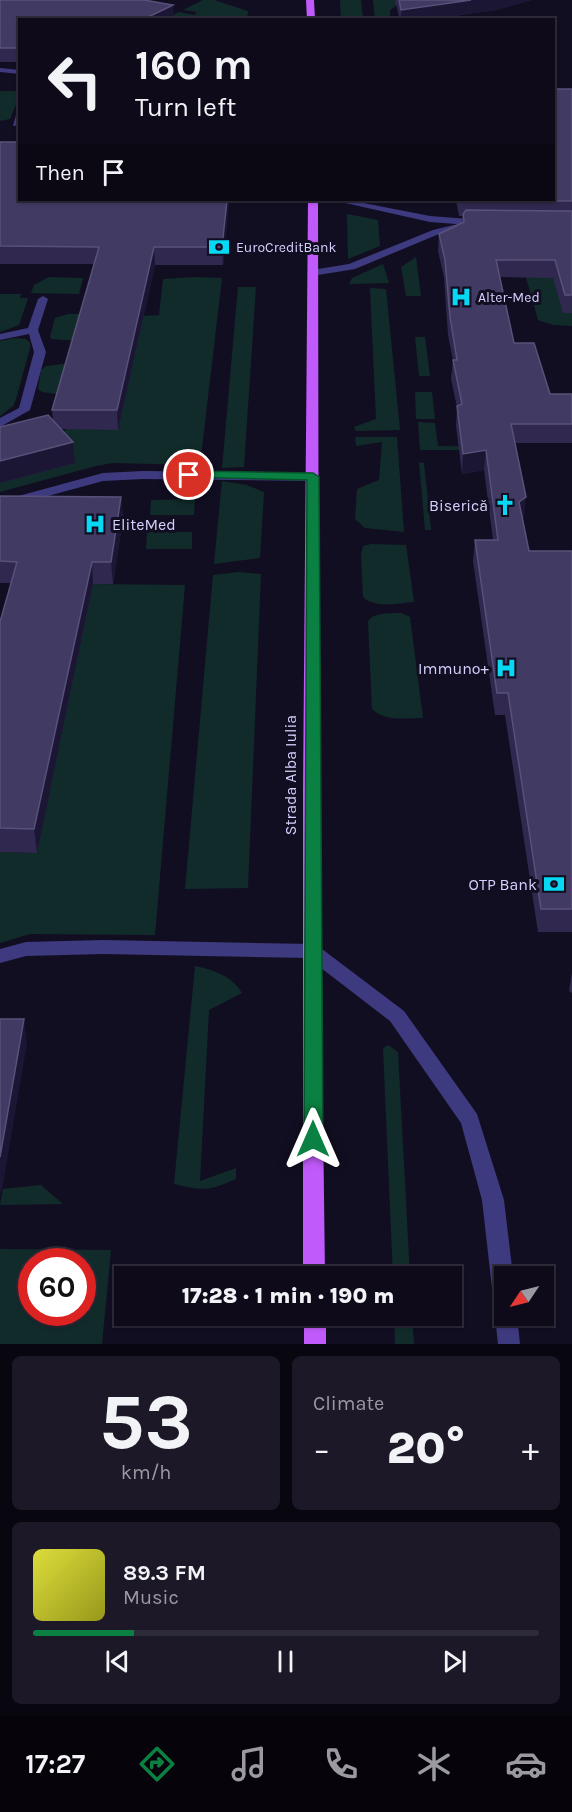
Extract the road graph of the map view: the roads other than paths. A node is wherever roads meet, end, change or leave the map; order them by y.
1 (310, 0) edge
2 (311, 18) edge
3 (0, 70) edge
4 (18, 72) edge
5 (313, 201) edge
6 (342, 201) edge
7 (476, 223) junction
8 (498, 223) edge
9 (312, 273) junction
10 (43, 299) dead end
11 (33, 330) junction
12 (0, 337) edge
13 (0, 423) edge
14 (313, 477) junction
15 (0, 505) edge
16 (312, 951) junction
17 (0, 956) edge
18 (314, 1266) edge
19 (500, 1266) edge
20 (315, 1326) edge
21 (507, 1326) edge
22 (315, 1344) edge
23 (509, 1344) edge

1 - 2 main road
3 - 4 street
5 - 9 main road, Strada Alba Iulia
6 - 7 street
7 - 8 street
7 - 9 street
9 - 14 main road, Strada Alba Iulia
10 - 11 street
11 - 12 street
11 - 13 street
14 - 15 street
14 - 16 main road, Strada Alba Iulia
16 - 17 street
16 - 18 main road, Strada Alba Iulia
16 - 19 street
20 - 22 main road
21 - 23 street

